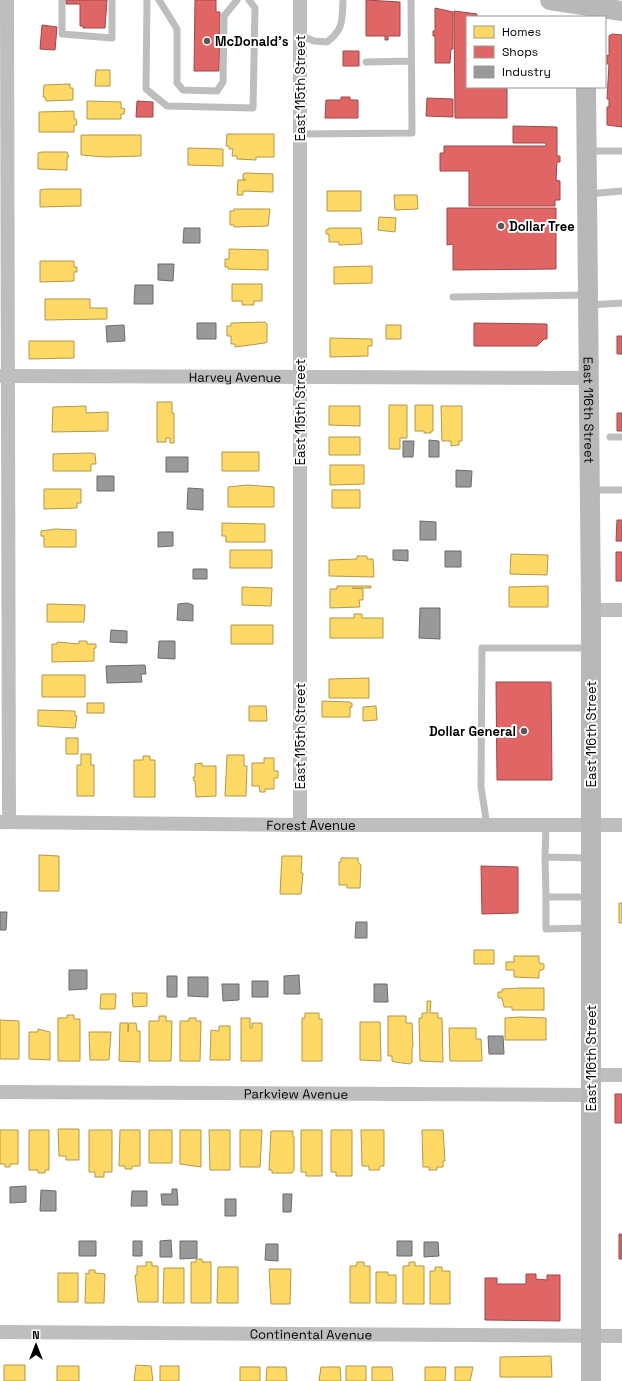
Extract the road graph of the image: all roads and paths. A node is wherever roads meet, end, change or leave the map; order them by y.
1 (7, 0) edge
2 (62, 0) edge
3 (112, 0) edge
4 (147, 0) edge
5 (159, 0) edge
6 (237, 0) edge
7 (249, 0) edge
8 (300, 0) edge
9 (343, 0) edge
10 (410, 0) edge
11 (550, 0) edge
12 (585, 7) edge
13 (622, 10) edge
14 (4, 32) edge
15 (300, 34) junction
16 (411, 61) junction
17 (366, 62) dead end
18 (586, 88) edge
19 (300, 134) junction
20 (586, 151) junction
21 (622, 151) edge
22 (622, 191) edge
23 (587, 194) junction
24 (453, 297) dead end
25 (588, 300) junction
26 (622, 303) edge
27 (5, 376) edge
28 (300, 378) junction
29 (589, 378) junction
30 (610, 437) dead end
31 (622, 437) edge
32 (590, 490) junction
33 (622, 490) edge
34 (591, 610) junction
35 (622, 610) edge
36 (591, 648) junction
37 (5, 822) edge
38 (300, 825) junction
39 (487, 825) junction
40 (546, 825) junction
41 (591, 825) junction
42 (622, 825) edge
43 (545, 857) junction
44 (591, 858) junction
45 (546, 897) junction
46 (591, 897) junction
47 (591, 928) junction
48 (591, 1075) junction
49 (622, 1075) edge
50 (0, 1092) edge
51 (591, 1095) junction
52 (0, 1332) edge
53 (591, 1336) junction
54 (622, 1336) edge
55 (591, 1381) edge

1 - 14 street
2 - 3 lane
4 - 7 lane
5 - 6 lane
8 - 15 street, East 115th Street
9 - 15 lane
10 - 16 lane
11 - 12 main road
12 - 13 main road
14 - 27 street
15 - 19 street, East 115th Street
16 - 17 lane
16 - 19 lane
18 - 20 main road, East 116th Street
19 - 28 street, East 115th Street
20 - 21 lane
20 - 23 main road, East 116th Street
22 - 23 lane
23 - 25 main road, East 116th Street
24 - 25 lane
25 - 26 lane
25 - 29 main road, East 116th Street
27 - 28 street, Harvey Avenue
27 - 37 street
28 - 29 street, Harvey Avenue
28 - 38 street, East 115th Street
29 - 32 main road, East 116th Street
30 - 31 lane
32 - 33 lane
32 - 34 main road, East 116th Street
34 - 35 street
34 - 36 main road, East 116th Street
36 - 39 lane
36 - 41 main road, East 116th Street
37 - 38 street, Forest Avenue
38 - 39 street, Forest Avenue
39 - 40 street, Forest Avenue
40 - 41 street, Forest Avenue
40 - 43 lane
41 - 42 street, Forest Avenue
41 - 44 main road, East 116th Street
43 - 44 lane
43 - 45 lane
44 - 46 main road, East 116th Street
45 - 46 lane
45 - 47 lane
46 - 47 main road, East 116th Street
47 - 48 main road, East 116th Street
48 - 49 street
48 - 51 main road, East 116th Street
50 - 51 street, Parkview Avenue
51 - 53 main road, East 116th Street
52 - 53 street, Continental Avenue
53 - 54 street, Continental Avenue
53 - 55 main road, East 116th Street

